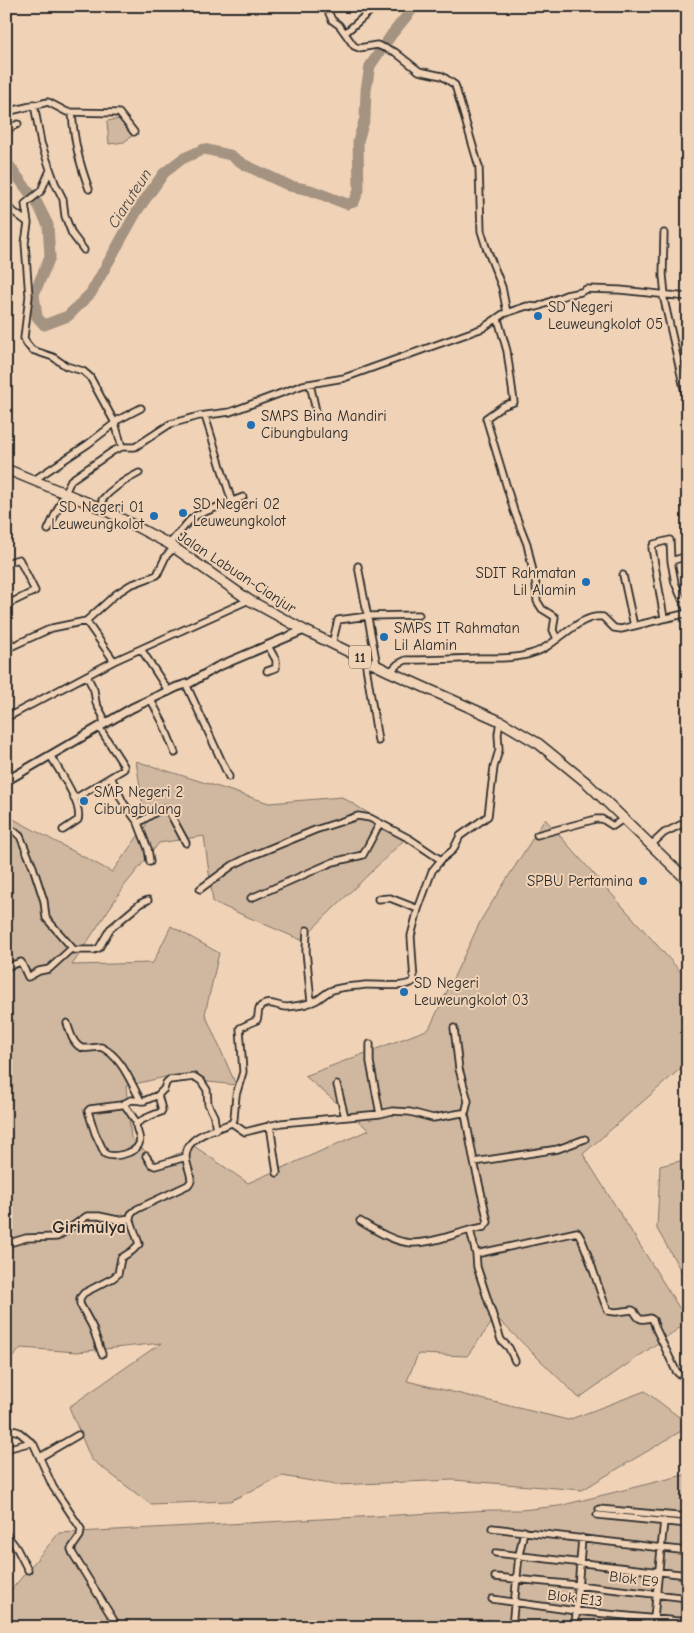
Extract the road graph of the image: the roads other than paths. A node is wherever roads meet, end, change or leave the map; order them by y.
1 (376, 6) edge
2 (327, 7) edge
3 (344, 33) junction
4 (34, 104) junction
5 (6, 112) edge
6 (72, 112) junction
7 (18, 124) dead end
8 (6, 130) edge
9 (134, 132) dead end
10 (50, 170) junction
11 (89, 189) dead end
12 (6, 206) edge
13 (27, 222) junction
14 (664, 233) dead end
15 (84, 250) dead end
16 (664, 295) junction
17 (688, 297) edge
18 (507, 313) junction
19 (498, 319) junction
20 (310, 384) junction
21 (688, 406) edge
22 (141, 408) dead end
23 (316, 411) dead end
24 (205, 416) junction
25 (115, 423) junction
26 (122, 447) junction
27 (6, 468) edge
28 (139, 473) dead end
29 (34, 480) junction
30 (65, 492) junction
31 (243, 497) dead end
32 (232, 502) junction
33 (103, 509) junction
34 (48, 530) dead end
35 (172, 546) junction
36 (688, 556) edge
37 (671, 561) junction
38 (6, 565) edge
39 (358, 566) dead end
40 (623, 576) dead end
41 (249, 600) junction
42 (6, 605) edge
43 (688, 613) edge
44 (419, 615) dead end
45 (368, 616) junction
46 (664, 618) junction
47 (86, 621) junction
48 (634, 626) junction
49 (304, 630) junction
50 (6, 634) edge
51 (558, 639) junction
52 (332, 644) junction
53 (268, 646) junction
54 (9, 648) edge
55 (141, 649) junction
56 (366, 660) junction
57 (114, 661) junction
58 (378, 665) junction
59 (267, 671) dead end
60 (390, 672) junction
61 (87, 676) junction
62 (186, 684) junction
63 (169, 692) junction
64 (151, 700) junction
65 (6, 718) edge
66 (500, 721) junction
67 (107, 723) junction
68 (99, 727) junction
69 (378, 740) dead end
70 (175, 753) dead end
71 (50, 755) junction
72 (111, 777) junction
73 (229, 777) dead end
74 (6, 781) edge
75 (74, 799) junction
76 (623, 818) junction
77 (688, 821) edge
78 (138, 823) junction
79 (380, 823) junction
80 (6, 830) edge
81 (63, 830) dead end
82 (537, 835) dead end
83 (186, 843) dead end
84 (650, 846) junction
85 (440, 860) junction
86 (150, 862) dead end
87 (686, 877) edge
88 (200, 889) dead end
89 (251, 898) dead end
90 (378, 899) dead end
91 (148, 900) dead end
92 (418, 909) junction
93 (307, 930) dead end
94 (72, 948) junction
95 (7, 965) edge
96 (312, 1002) junction
97 (67, 1023) dead end
98 (454, 1028) dead end
99 (370, 1044) dead end
100 (337, 1085) dead end
101 (158, 1096) junction
102 (141, 1101) junction
103 (124, 1104) junction
104 (380, 1114) junction
105 (465, 1114) junction
106 (345, 1117) junction
107 (137, 1123) junction
108 (232, 1123) junction
109 (270, 1125) junction
110 (216, 1130) junction
111 (585, 1138) dead end
112 (146, 1156) dead end
113 (186, 1157) junction
114 (474, 1162) junction
115 (276, 1173) dead end
116 (130, 1218) junction
117 (360, 1221) dead end
118 (470, 1230) junction
119 (6, 1244) edge
120 (476, 1254) junction
121 (102, 1354) dead end
122 (514, 1361) dead end
123 (688, 1373) edge
124 (6, 1428) edge
125 (78, 1435) dead end
126 (32, 1442) junction
127 (6, 1449) edge
128 (40, 1457) junction
129 (688, 1517) edge
130 (664, 1521) junction
131 (688, 1524) edge
132 (492, 1528) dead end
133 (524, 1531) junction
134 (7, 1537) edge
135 (582, 1538) junction
136 (661, 1548) junction
137 (688, 1551) edge
138 (496, 1553) dead end
139 (519, 1555) junction
140 (579, 1563) junction
141 (28, 1570) dead end
142 (658, 1572) junction
143 (688, 1575) edge
144 (495, 1577) dead end
145 (516, 1579) junction
146 (577, 1584) junction
147 (656, 1595) junction
148 (492, 1598) dead end
149 (688, 1598) edge
150 (515, 1602) junction
151 (576, 1611) junction
152 (654, 1619) junction
153 (688, 1622) edge
154 (489, 1624) dead end
155 (118, 1627) edge
156 (510, 1627) edge
157 (576, 1627) edge
158 (653, 1627) edge

1 - 3 street
2 - 3 street
3 - 18 street
4 - 5 street
4 - 6 street
4 - 10 street
6 - 9 street
6 - 11 street
7 - 8 street
10 - 13 street
10 - 15 street
12 - 13 street
13 - 25 street
14 - 16 street
16 - 17 street
16 - 18 street
16 - 21 street
18 - 19 street
19 - 20 street
19 - 51 street
20 - 23 street
20 - 24 street
22 - 25 street
24 - 26 street
24 - 32 street
25 - 26 street
25 - 29 street
26 - 30 street
27 - 29 highway, Jalan Labuan-Cianjur / 11
28 - 33 street
29 - 30 highway, Jalan Labuan-Cianjur / 11
30 - 33 highway, Jalan Labuan-Cianjur / 11
30 - 34 street
31 - 32 street
32 - 35 street
33 - 35 highway, Jalan Labuan-Cianjur / 11
35 - 41 highway, Jalan Labuan-Cianjur / 11
35 - 47 street
36 - 37 street
37 - 43 street
37 - 46 street
38 - 42 street
39 - 45 street
40 - 48 street
41 - 49 highway, Jalan Labuan-Cianjur / 11
41 - 55 street
43 - 46 street
44 - 45 street
45 - 52 street
45 - 58 street
46 - 48 street
47 - 54 street
47 - 57 street
48 - 51 street
49 - 52 highway, Jalan Labuan-Cianjur / 11
49 - 53 street
50 - 54 street
51 - 60 street
52 - 56 highway, Jalan Labuan-Cianjur / 11
53 - 59 street
53 - 62 street
55 - 57 street
55 - 63 street
56 - 58 highway, Jalan Labuan-Cianjur / 11
56 - 69 street
57 - 61 street
58 - 60 highway, Jalan Labuan-Cianjur / 11
60 - 66 highway, Jalan Labuan-Cianjur / 11
61 - 65 street
61 - 67 street
62 - 63 street
62 - 73 street
63 - 64 street
64 - 67 street
64 - 70 street
66 - 76 highway, Jalan Labuan-Cianjur / 11
66 - 85 street
67 - 68 street
68 - 71 street
68 - 72 street
71 - 74 street
71 - 75 street
72 - 75 street
72 - 78 street
75 - 81 street
76 - 82 street
76 - 84 highway, Jalan Labuan-Cianjur / 11
77 - 84 street
78 - 83 street
78 - 86 street
79 - 85 street
79 - 88 street
79 - 89 street
80 - 94 street
84 - 87 highway, Jalan Labuan-Cianjur / 11
85 - 92 street
90 - 92 street
91 - 94 street
92 - 96 street
93 - 96 street
94 - 95 street
96 - 108 street
97 - 102 street
98 - 105 street
99 - 104 street
100 - 106 street
101 - 102 street
101 - 107 street
101 - 110 street
102 - 103 street
103 - 107 street
103 - 107 street
104 - 105 street
104 - 106 street
105 - 114 street
106 - 109 street
108 - 109 street
108 - 110 street
109 - 115 street
110 - 113 street
111 - 114 street
112 - 113 street
113 - 116 street
114 - 118 street
116 - 119 street
116 - 121 street
117 - 118 street
118 - 120 street
120 - 122 street
120 - 123 street
124 - 126 street
125 - 128 street
126 - 127 street
126 - 128 street
128 - 155 street
129 - 130 street
130 - 131 street
130 - 136 street
132 - 133 street
133 - 135 street
133 - 139 street
134 - 141 street
135 - 136 street
135 - 140 street
136 - 137 street
136 - 142 street
138 - 139 street
139 - 140 street
139 - 145 street
140 - 142 street
140 - 146 street
142 - 143 street
142 - 147 street
144 - 145 street, Blok E9
145 - 146 street, Blok E9
145 - 150 street
146 - 147 street, Blok E9
146 - 151 street
147 - 149 street, Blok E9
147 - 152 street
148 - 150 street, Blok E13
150 - 151 street, Blok E13
150 - 156 street
151 - 152 street, Blok E13
151 - 157 street
152 - 153 street, Blok E13
152 - 158 street
154 - 156 street

